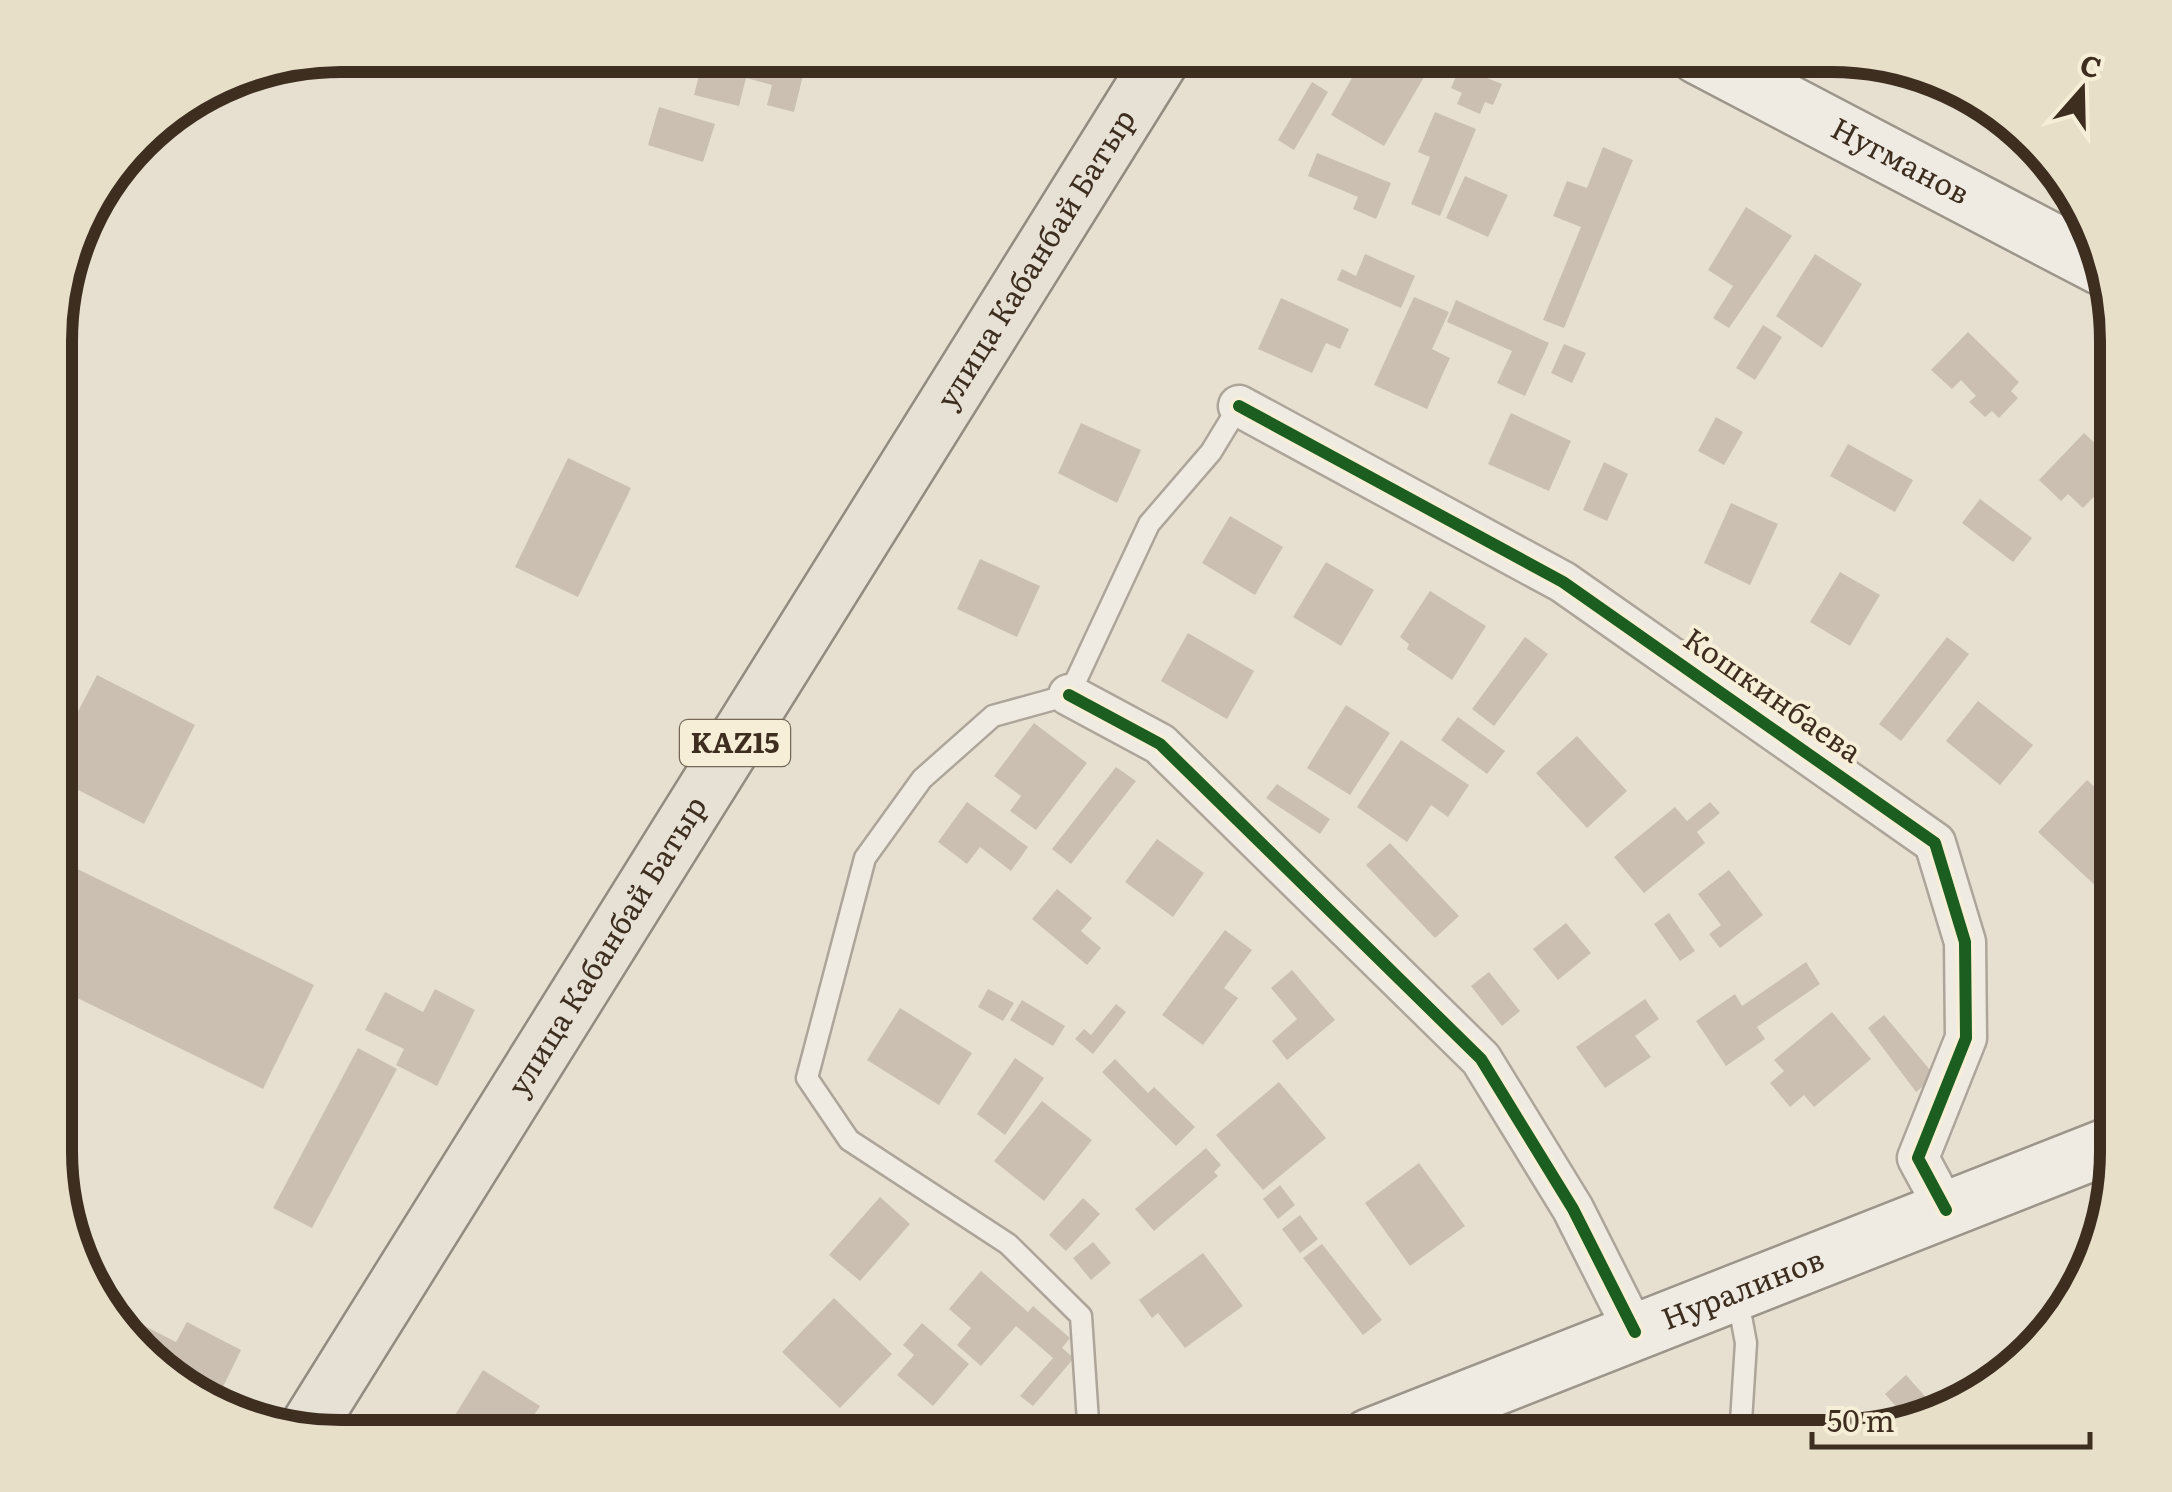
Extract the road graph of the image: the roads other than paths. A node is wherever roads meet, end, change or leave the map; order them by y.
1 (1153, 73) edge
2 (1730, 73) edge
3 (2086, 259) edge
4 (1239, 406) joint
5 (1069, 696) junction
6 (2099, 1150) edge
7 (1946, 1210) junction
8 (1736, 1292) junction
9 (1635, 1332) junction
10 (314, 1418) edge
11 (1088, 1420) edge
12 (1412, 1420) edge
13 (1741, 1420) edge

1 - 10 main road, улица Кабанбай Батыр / KAZ15
2 - 3 main road, Нугманов
4 - 5 lane
4 - 7 street, Кошкинбаева
5 - 9 street
5 - 11 lane
6 - 7 main road, Нуралинов
7 - 8 main road, Нуралинов
8 - 9 main road, Нуралинов
8 - 13 lane
9 - 12 main road, Нуралинов

